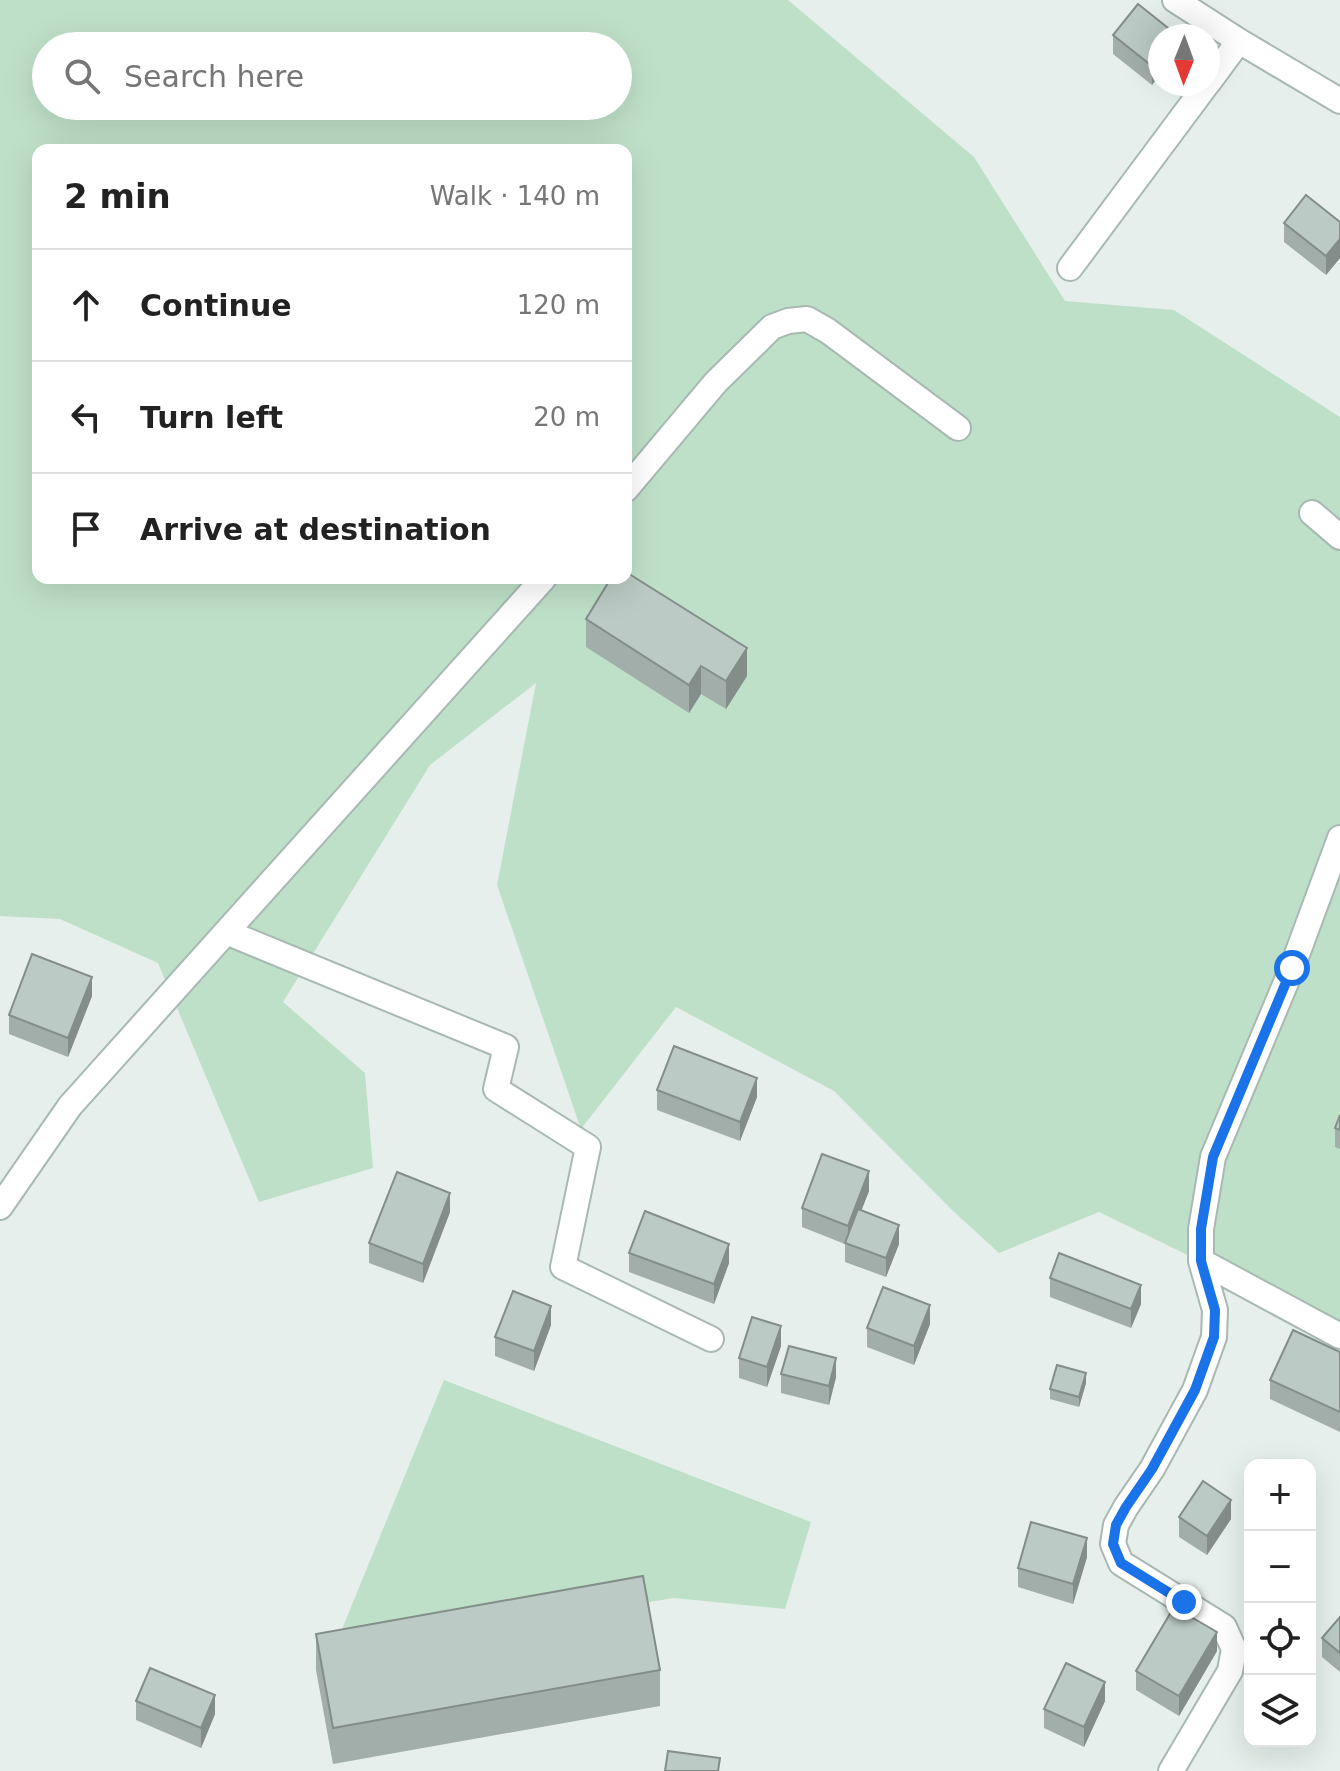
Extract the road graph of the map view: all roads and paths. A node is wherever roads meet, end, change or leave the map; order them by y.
1 (1175, 0) edge
2 (1239, 41) junction
3 (1220, 67) edge
4 (1199, 96) edge
5 (1340, 101) edge
6 (1070, 268) dead end
7 (958, 428) dead end
8 (632, 482) edge
9 (1312, 513) dead end
10 (1340, 537) edge
11 (539, 584) edge
12 (1340, 838) edge
13 (226, 932) junction
14 (0, 1207) edge
15 (1201, 1261) junction
16 (1340, 1336) edge
17 (711, 1339) dead end
18 (1171, 1771) edge

1 - 2 street
2 - 3 street
2 - 5 street
4 - 6 street
7 - 8 street
9 - 10 street
11 - 13 street
12 - 15 street
13 - 14 street
13 - 17 street
15 - 16 street
15 - 18 street

